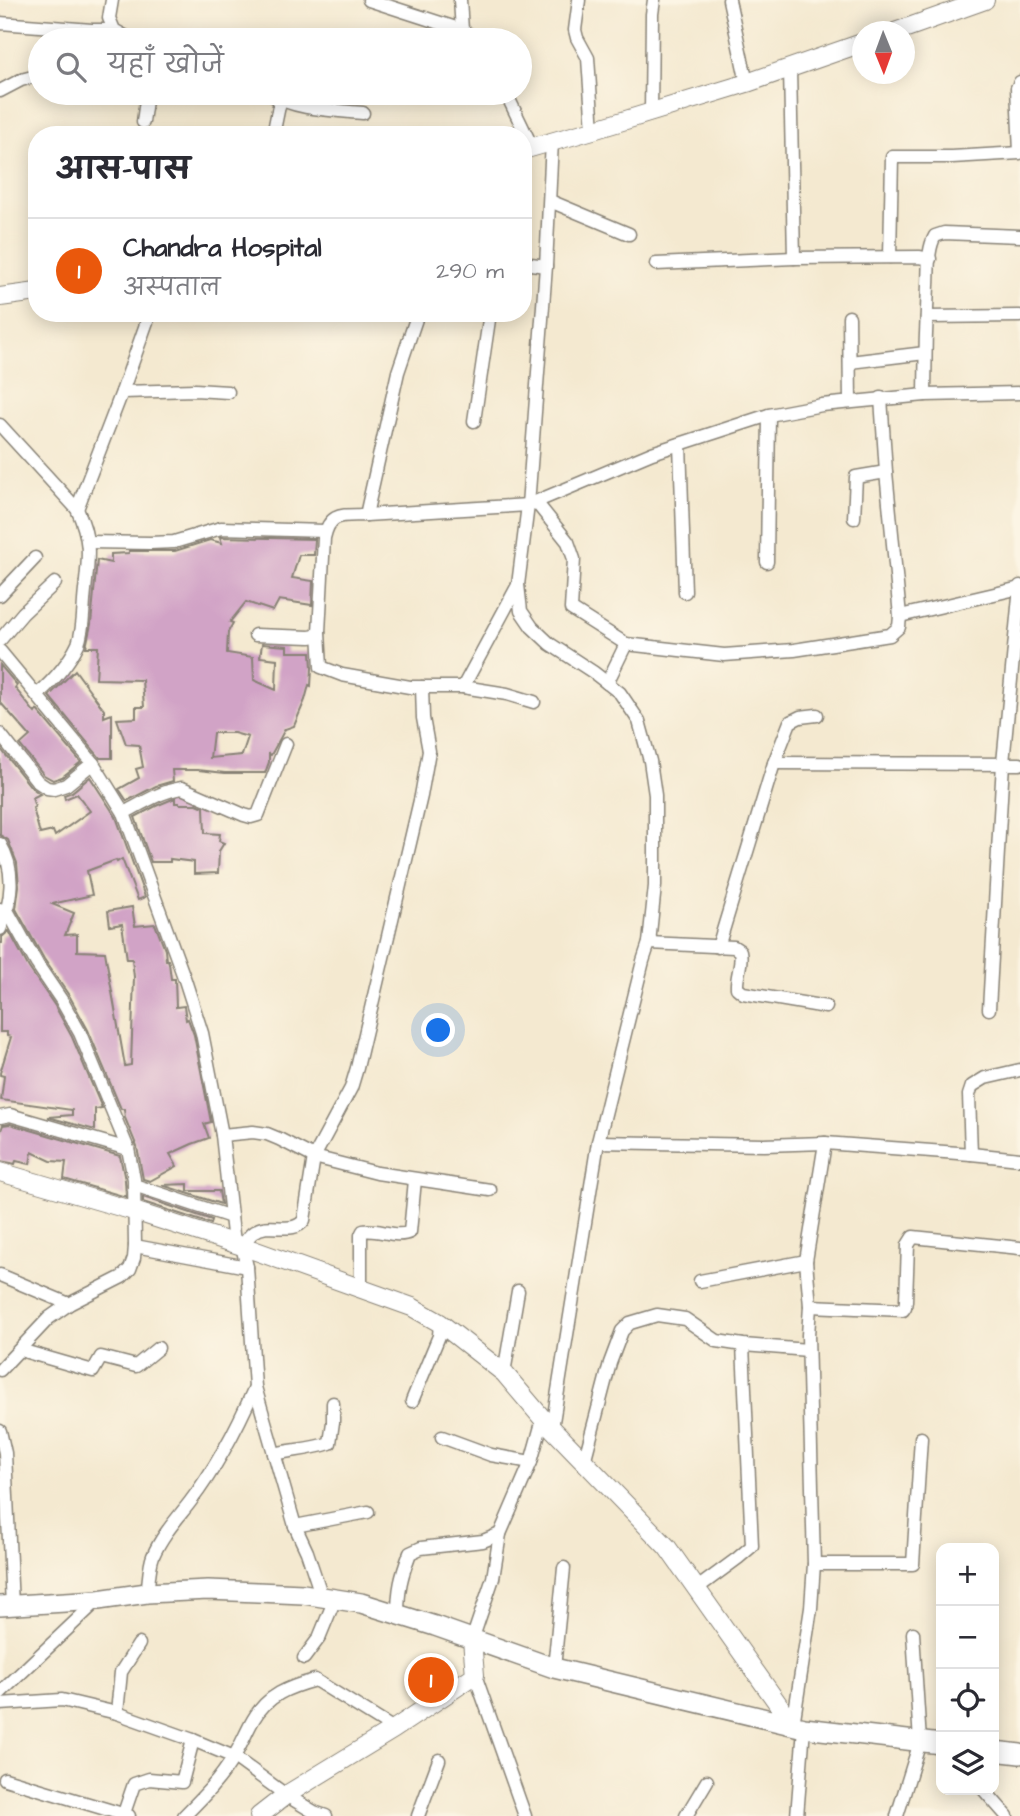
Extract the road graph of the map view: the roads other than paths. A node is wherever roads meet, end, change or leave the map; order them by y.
1 (112, 0) edge
2 (369, 0) edge
3 (460, 0) edge
4 (579, 0) edge
5 (654, 0) edge
6 (729, 0) edge
7 (985, 0) edge
8 (0, 23) edge
9 (915, 25) edge
10 (38, 28) edge
11 (113, 28) edge
12 (456, 28) edge
13 (462, 28) edge
14 (852, 47) edge
15 (790, 69) junction
16 (28, 78) edge
17 (1020, 82) edge
18 (747, 83) junction
19 (0, 91) edge
20 (145, 105) edge
21 (279, 105) edge
22 (303, 105) edge
23 (511, 105) edge
24 (363, 113) dead end
25 (651, 113) junction
26 (143, 122) dead end
27 (275, 126) edge
28 (519, 126) edge
29 (593, 130) junction
30 (552, 141) junction
31 (532, 147) edge
32 (1020, 152) edge
33 (550, 201) junction
34 (629, 234) dead end
35 (1020, 236) edge
36 (890, 257) junction
37 (794, 258) junction
38 (930, 260) junction
39 (532, 264) edge
40 (656, 264) dead end
41 (546, 266) junction
42 (28, 293) edge
43 (0, 297) edge
44 (1020, 316) edge
45 (849, 317) dead end
46 (927, 317) junction
47 (147, 322) edge
48 (415, 322) edge
49 (489, 322) edge
50 (925, 353) junction
51 (849, 362) junction
52 (122, 392) junction
53 (228, 392) dead end
54 (1020, 393) edge
55 (925, 396) junction
56 (881, 398) junction
57 (850, 402) junction
58 (769, 415) junction
59 (474, 421) dead end
60 (0, 425) edge
61 (680, 444) junction
62 (886, 472) junction
63 (532, 504) junction
64 (77, 509) junction
65 (366, 515) junction
66 (854, 518) dead end
67 (325, 531) junction
68 (88, 542) junction
69 (35, 558) dead end
70 (767, 562) dead end
71 (55, 583) dead end
72 (518, 585) junction
73 (1020, 587) edge
74 (685, 592) dead end
75 (0, 595) edge
76 (900, 616) junction
77 (319, 632) junction
78 (255, 635) dead end
79 (0, 640) edge
80 (626, 644) junction
81 (0, 651) edge
82 (607, 683) junction
83 (422, 687) junction
84 (463, 687) junction
85 (37, 695) junction
86 (534, 702) dead end
87 (817, 715) dead end
88 (0, 734) edge
89 (286, 744) dead end
90 (93, 763) junction
91 (774, 763) junction
92 (1003, 763) junction
93 (1020, 764) edge
94 (124, 813) junction
95 (0, 844) edge
96 (4, 911) edge
97 (0, 929) edge
98 (649, 943) junction
99 (719, 947) junction
100 (827, 1007) dead end
101 (989, 1009) dead end
102 (1020, 1070) edge
103 (0, 1117) edge
104 (222, 1135) junction
105 (598, 1142) junction
106 (825, 1143) junction
107 (128, 1149) junction
108 (971, 1154) junction
109 (314, 1157) junction
110 (1020, 1159) edge
111 (0, 1172) edge
112 (415, 1180) junction
113 (134, 1185) junction
114 (490, 1189) dead end
115 (134, 1211) junction
116 (231, 1217) junction
117 (238, 1245) junction
118 (135, 1247) junction
119 (1020, 1248) edge
120 (806, 1261) junction
121 (247, 1267) junction
122 (0, 1275) edge
123 (700, 1281) dead end
124 (361, 1289) junction
125 (518, 1291) dead end
126 (69, 1304) junction
127 (810, 1306) junction
128 (440, 1323) junction
129 (743, 1345) junction
130 (158, 1348) dead end
131 (20, 1350) junction
132 (808, 1350) junction
133 (0, 1370) edge
134 (504, 1373) junction
135 (255, 1387) junction
136 (412, 1401) dead end
137 (333, 1403) dead end
138 (547, 1424) junction
139 (0, 1431) edge
140 (442, 1437) dead end
141 (921, 1438) dead end
142 (274, 1454) junction
143 (531, 1462) junction
144 (584, 1462) junction
145 (368, 1512) dead end
146 (295, 1526) junction
147 (500, 1534) junction
148 (814, 1564) junction
149 (564, 1568) dead end
150 (696, 1589) junction
151 (147, 1593) junction
152 (329, 1598) junction
153 (98, 1600) junction
154 (6, 1606) edge
155 (398, 1615) junction
156 (914, 1633) dead end
157 (472, 1640) junction
158 (139, 1643) dead end
159 (304, 1658) dead end
160 (554, 1668) junction
161 (475, 1675) junction
162 (0, 1693) edge
163 (0, 1704) edge
164 (117, 1713) junction
165 (798, 1727) junction
166 (394, 1729) junction
167 (193, 1740) junction
168 (920, 1742) junction
169 (936, 1744) edge
170 (999, 1752) edge
171 (1020, 1754) edge
172 (234, 1757) junction
173 (439, 1760) dead end
174 (5, 1779) dead end
175 (707, 1781) dead end
176 (286, 1795) junction
177 (988, 1795) edge
178 (125, 1816) edge
179 (184, 1816) edge
180 (259, 1816) edge
181 (326, 1816) edge
182 (418, 1816) edge
183 (525, 1816) edge
184 (686, 1816) edge
185 (797, 1816) edge
186 (897, 1816) edge
187 (1007, 1816) edge

1 - 11 street
2 - 12 street
3 - 13 street
4 - 29 street
5 - 25 street
6 - 18 street
7 - 9 street
8 - 10 street
14 - 15 street
15 - 18 street
15 - 37 street
16 - 19 street
17 - 32 street
18 - 25 street
20 - 26 street
21 - 27 street
22 - 24 street
23 - 28 street
25 - 29 street
29 - 30 street
30 - 31 street
30 - 33 street
32 - 36 street
33 - 34 street
33 - 41 street
35 - 38 street
36 - 37 street
36 - 38 street
37 - 40 street
38 - 46 street
39 - 41 street
41 - 63 street
42 - 43 street
44 - 46 street
45 - 51 street
46 - 50 street
47 - 52 street
48 - 65 street
49 - 59 street
50 - 51 street
50 - 55 street
51 - 57 street
52 - 53 street
52 - 64 street
54 - 55 street
55 - 56 street
56 - 57 street
56 - 62 street
57 - 58 street
58 - 61 street
58 - 70 street
60 - 64 street
61 - 63 street
61 - 74 street
62 - 66 street
62 - 76 street
63 - 65 street
63 - 72 street
63 - 80 street
64 - 68 street
65 - 67 street
67 - 68 street
67 - 77 street
68 - 85 street
69 - 75 street
71 - 79 street
72 - 82 street
72 - 84 street
73 - 76 street
73 - 92 street
76 - 80 street
77 - 78 street
77 - 83 street
80 - 82 street
81 - 85 street
82 - 98 street
83 - 84 street
83 - 109 street
84 - 86 street
85 - 90 street
87 - 91 street
88 - 90 street
89 - 94 street
90 - 94 street
91 - 92 street
91 - 99 street
92 - 93 street
92 - 101 street
94 - 104 street
95 - 96 street
96 - 97 street
96 - 107 street
98 - 99 street
98 - 105 street
99 - 100 street
102 - 108 street
103 - 107 street
104 - 109 street
104 - 116 street
105 - 106 street
105 - 138 street
106 - 108 street
106 - 120 street
107 - 113 street
108 - 110 street
109 - 112 street
109 - 117 street
111 - 115 street
112 - 114 street
112 - 124 street
113 - 115 street
113 - 116 street
115 - 117 street
115 - 118 street
116 - 117 street
117 - 121 street
117 - 124 street
118 - 121 street
118 - 126 street
119 - 127 street
120 - 123 street
120 - 127 street
121 - 135 street
122 - 126 street
124 - 128 street
125 - 134 street
126 - 131 street
127 - 132 street
128 - 134 street
128 - 136 street
129 - 132 street
129 - 144 street
129 - 150 street
130 - 131 street
131 - 133 street
132 - 148 street
134 - 138 street
135 - 142 street
135 - 151 street
137 - 142 street
138 - 143 street
138 - 144 street
139 - 154 street
140 - 143 street
141 - 148 street
142 - 146 street
143 - 147 street
144 - 150 street
145 - 146 street
146 - 152 street
147 - 155 street
147 - 157 street
148 - 165 street
149 - 160 street
150 - 165 street
151 - 152 main road
151 - 153 main road
152 - 155 main road
152 - 159 street
153 - 154 main road
153 - 162 street
155 - 157 main road
156 - 168 street
157 - 160 main road
157 - 161 street
158 - 164 street
160 - 165 main road
161 - 166 street
161 - 183 street
163 - 164 street
164 - 167 street
165 - 168 main road
165 - 185 street
166 - 172 street
166 - 176 street
167 - 172 street
167 - 178 street
168 - 169 main road
168 - 186 street
170 - 171 main road
172 - 176 street
172 - 179 street
173 - 182 street
174 - 178 street
175 - 184 street
176 - 180 street
176 - 181 street
177 - 187 street

